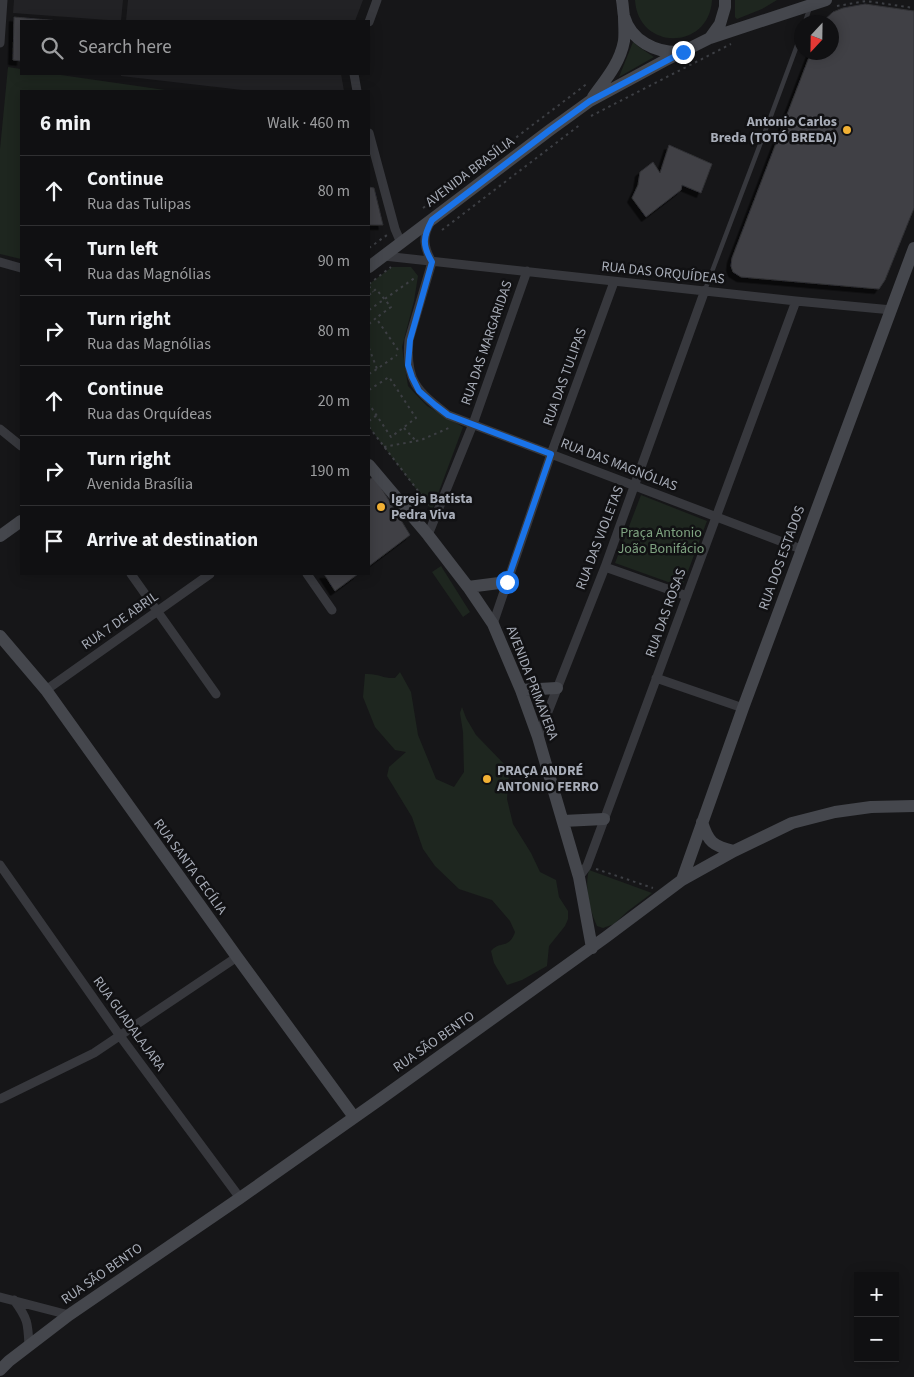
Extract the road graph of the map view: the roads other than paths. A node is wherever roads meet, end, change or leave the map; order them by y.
1 (3, 0) edge
2 (377, 0) edge
3 (622, 0) edge
4 (725, 0) edge
5 (826, 0) edge
6 (809, 2) edge
7 (806, 15) edge
8 (624, 17) junction
9 (370, 20) edge
10 (710, 38) junction
11 (0, 43) edge
12 (683, 52) junction
13 (794, 54) edge
14 (354, 75) edge
15 (357, 90) edge
16 (590, 101) junction
17 (370, 136) edge
18 (432, 220) junction
19 (401, 243) junction
20 (914, 248) edge
21 (384, 256) junction
22 (0, 262) edge
23 (432, 262) junction
24 (370, 266) edge
25 (20, 268) edge
26 (527, 271) junction
27 (614, 282) junction
28 (705, 290) junction
29 (796, 301) junction
30 (892, 310) junction
31 (473, 424) junction
32 (0, 428) edge
33 (20, 445) edge
34 (551, 454) junction
35 (370, 466) edge
36 (635, 485) junction
37 (716, 517) junction
38 (20, 522) edge
39 (428, 535) junction
40 (0, 536) edge
41 (801, 549) junction
42 (605, 567) junction
43 (132, 575) edge
44 (209, 575) edge
45 (308, 575) edge
46 (507, 582) junction
47 (468, 587) junction
48 (687, 596) junction
49 (332, 610) dead end
50 (157, 612) junction
51 (493, 624) junction
52 (0, 636) edge
53 (656, 678) junction
54 (557, 688) junction
55 (46, 690) junction
56 (521, 690) junction
57 (216, 694) dead end
58 (743, 708) junction
59 (538, 737) junction
60 (914, 806) edge
61 (604, 819) junction
62 (563, 821) junction
63 (702, 822) junction
64 (734, 851) junction
65 (0, 865) edge
66 (579, 877) junction
67 (682, 880) junction
68 (592, 948) junction
69 (237, 957) junction
70 (120, 1036) junction
71 (0, 1099) edge
72 (354, 1117) junction
73 (240, 1198) junction
74 (0, 1297) edge
75 (13, 1300) junction
76 (69, 1315) junction
77 (29, 1346) junction
78 (0, 1370) edge

1 - 11 street
2 - 9 street
3 - 8 main road, AVENIDA BRASÍLIA
4 - 10 main road
5 - 6 main road
6 - 7 lane
6 - 10 main road
8 - 12 main road
8 - 16 main road, AVENIDA BRASÍLIA
10 - 12 main road, AVENIDA BRASÍLIA
12 - 16 main road, AVENIDA BRASÍLIA
13 - 28 lane
14 - 15 street
16 - 18 main road, AVENIDA BRASÍLIA
17 - 19 street
18 - 19 main road, AVENIDA BRASÍLIA
18 - 23 street
19 - 21 main road, AVENIDA BRASÍLIA
20 - 30 main road, RUA DOS ESTADOS
21 - 23 street, RUA DAS ORQUÍDEAS
21 - 24 main road, AVENIDA BRASÍLIA
22 - 25 street
23 - 26 street, RUA DAS ORQUÍDEAS
23 - 31 street, RUA DAS MAGNÓLIAS
26 - 27 street, RUA DAS ORQUÍDEAS
26 - 31 street, RUA DAS MARGARIDAS
27 - 28 street, RUA DAS ORQUÍDEAS
27 - 34 street, RUA DAS TULIPAS
28 - 29 street, RUA DAS ORQUÍDEAS
28 - 36 street, RUA DAS VIOLETAS
29 - 30 street, RUA DAS ORQUÍDEAS
29 - 37 street, RUA DAS ROSAS
30 - 41 main road, RUA DOS ESTADOS
31 - 34 street, RUA DAS MAGNÓLIAS
31 - 39 street, RUA DAS MARGARIDAS
32 - 33 street
34 - 36 street, RUA DAS MAGNÓLIAS
34 - 46 street, RUA DAS TULIPAS
35 - 39 main road, AVENIDA PRIMAVERA
36 - 37 street, RUA DAS MAGNÓLIAS
36 - 42 street, RUA DAS VIOLETAS
37 - 41 street, RUA DAS MAGNÓLIAS
37 - 48 street, RUA DAS ROSAS
38 - 40 main road
39 - 47 main road, AVENIDA PRIMAVERA
41 - 58 main road, RUA DOS ESTADOS
42 - 48 street
42 - 54 street, RUA DAS VIOLETAS
43 - 50 street
44 - 50 street, RUA 7 DE ABRIL
45 - 49 street
46 - 47 main road
46 - 51 street, RUA DAS TULIPAS
47 - 51 main road, AVENIDA PRIMAVERA
48 - 53 street, RUA DAS ROSAS
50 - 55 street, RUA 7 DE ABRIL
50 - 57 street
51 - 56 main road, AVENIDA PRIMAVERA
52 - 55 main road, RUA SANTA CECÍLIA
53 - 58 street
53 - 61 street, RUA DAS ROSAS
54 - 56 main road
54 - 59 street, RUA DAS VIOLETAS
55 - 69 main road, RUA SANTA CECÍLIA
56 - 59 main road, AVENIDA PRIMAVERA
58 - 63 main road, RUA DOS ESTADOS
59 - 62 main road, AVENIDA PRIMAVERA
60 - 64 main road, RUA SÃO BENTO
61 - 62 main road
61 - 66 street, RUA DAS ROSAS
62 - 66 main road, AVENIDA PRIMAVERA
63 - 64 main road
63 - 67 main road, RUA DOS ESTADOS
64 - 67 main road, RUA SÃO BENTO
65 - 70 street, RUA GUADALAJARA
66 - 68 main road, AVENIDA PRIMAVERA
67 - 68 main road, RUA SÃO BENTO
68 - 72 main road, RUA SÃO BENTO
69 - 70 street
69 - 72 main road, RUA SANTA CECÍLIA
70 - 71 street
70 - 73 street, RUA GUADALAJARA
72 - 73 main road, RUA SÃO BENTO
73 - 76 main road, RUA SÃO BENTO
74 - 75 street
75 - 76 street
75 - 77 street
76 - 77 main road, RUA SÃO BENTO
77 - 78 main road, RUA SÃO BENTO

